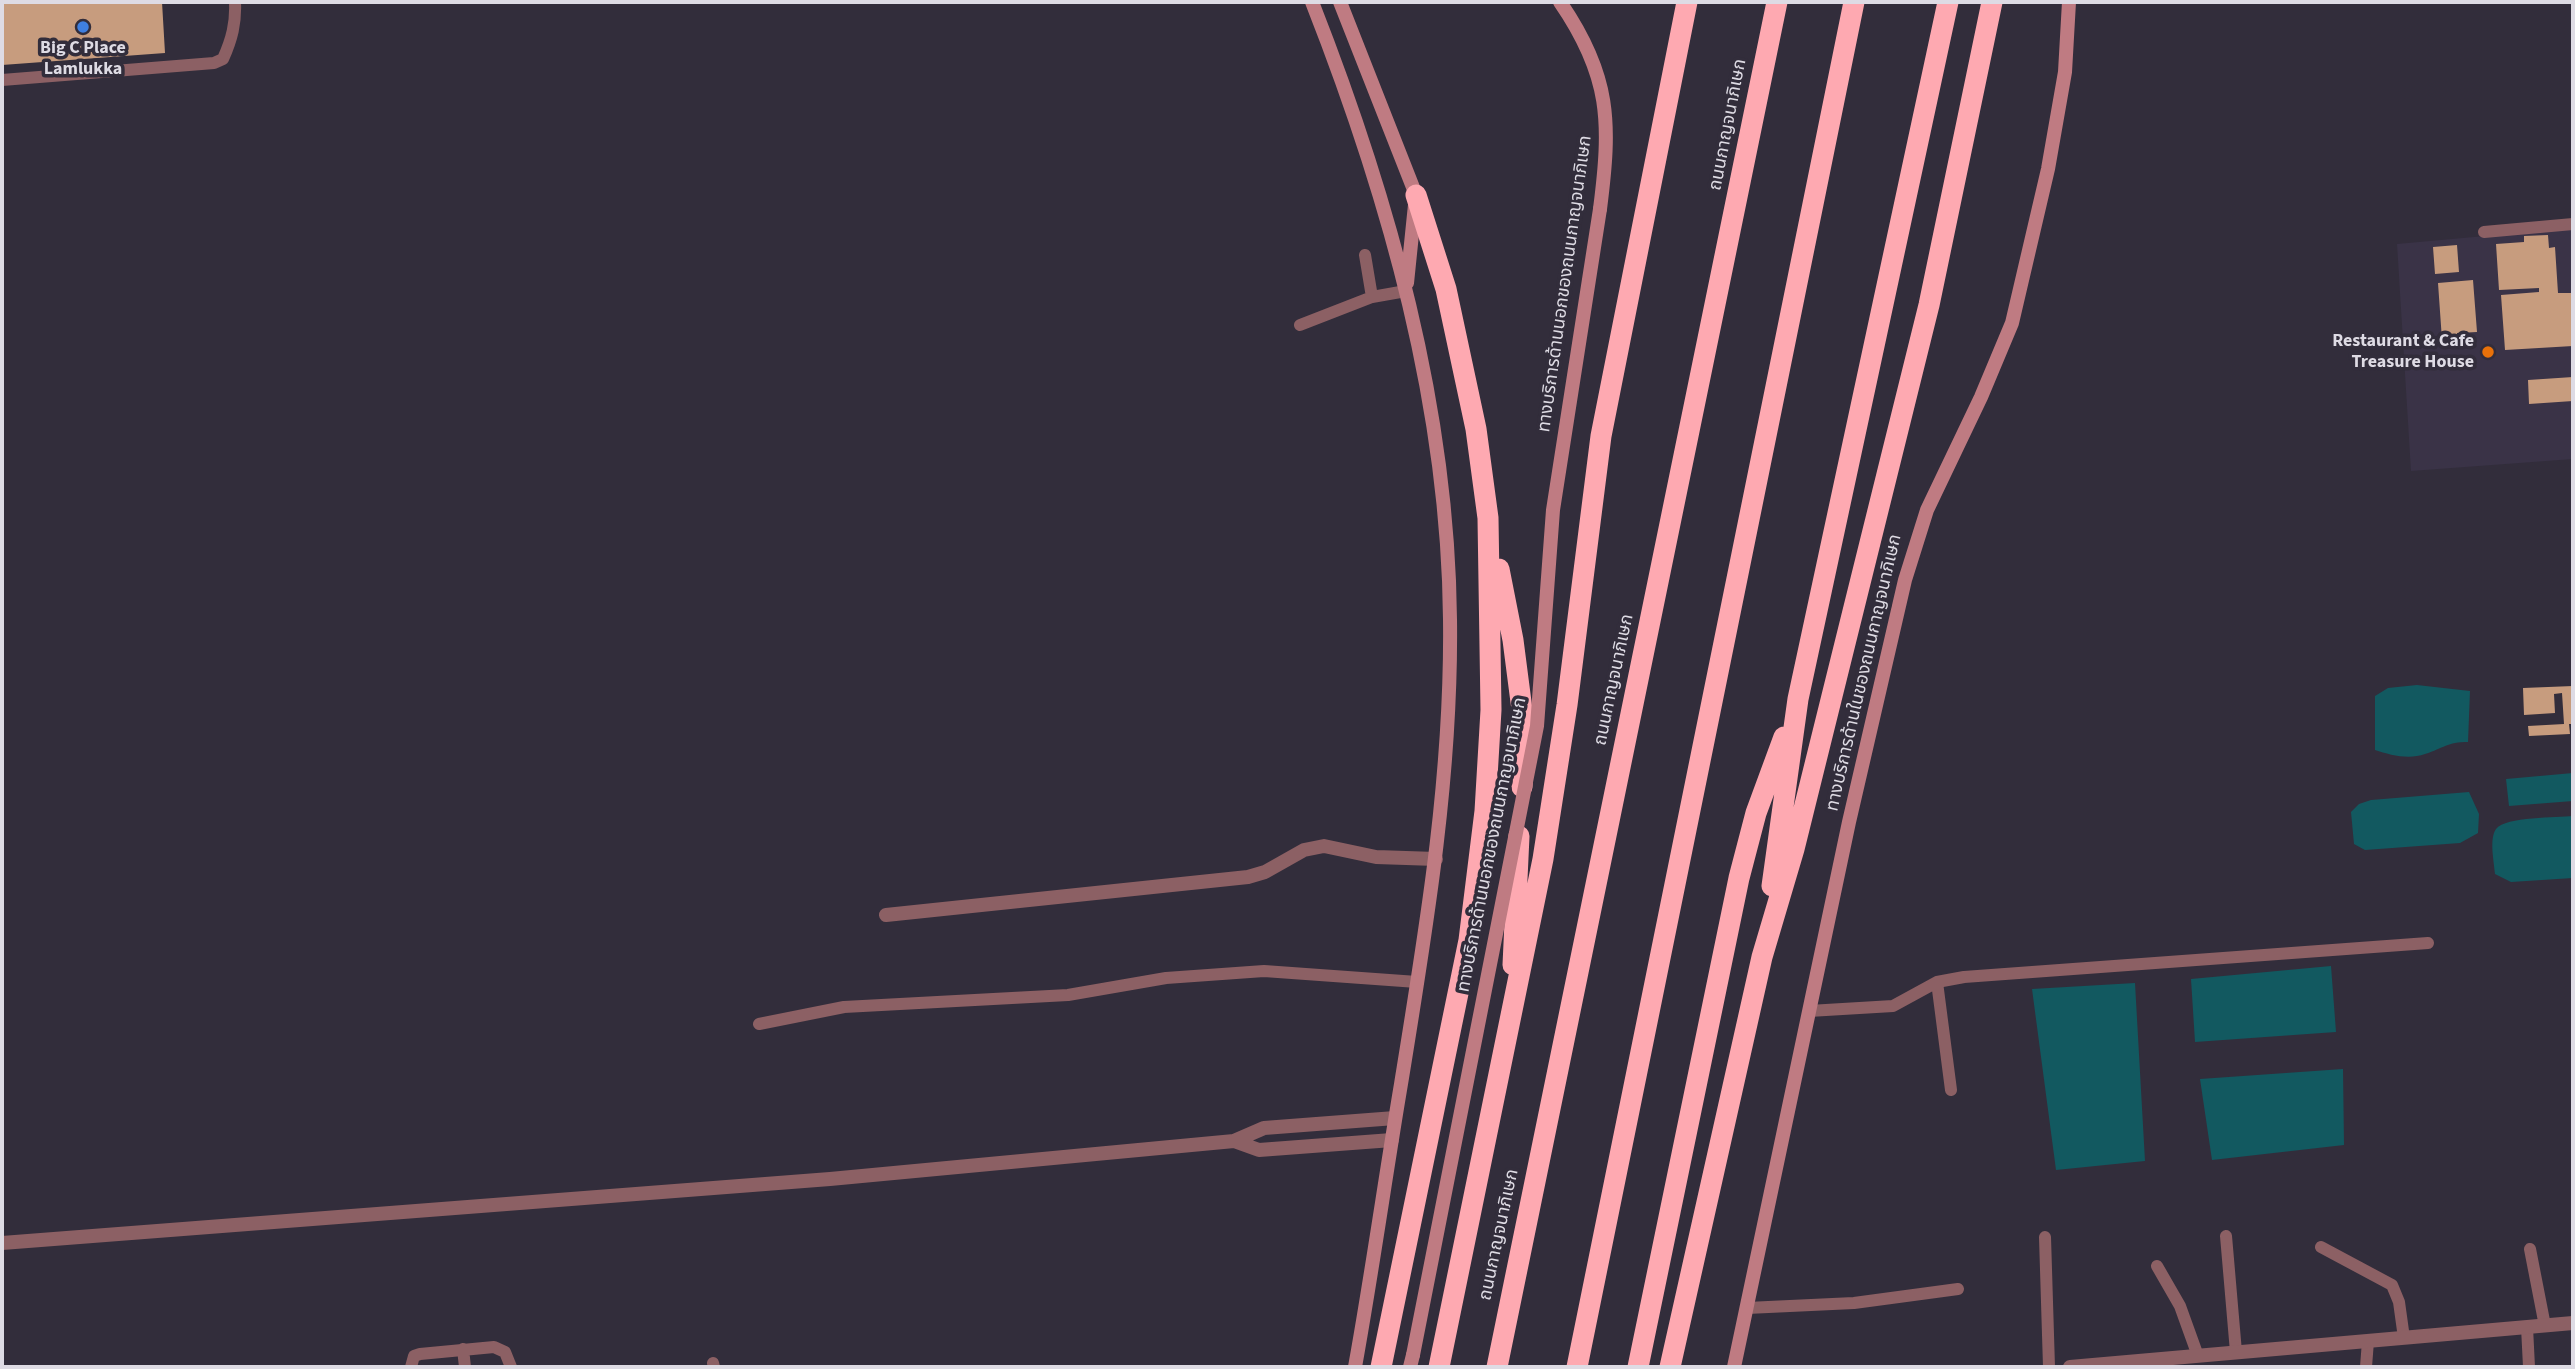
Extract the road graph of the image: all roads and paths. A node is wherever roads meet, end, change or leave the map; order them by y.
1 (235, 2) edge
2 (1312, 2) edge
3 (1340, 2) edge
4 (1560, 2) edge
5 (1687, 2) edge
6 (1777, 2) edge
7 (1854, 2) edge
8 (1948, 2) edge
9 (1992, 2) edge
10 (2069, 2) edge
11 (2, 79) edge
12 (1416, 195) junction
13 (2573, 224) edge
14 (2484, 232) dead end
15 (1364, 255) dead end
16 (1406, 291) junction
17 (1372, 297) junction
18 (1300, 325) dead end
19 (1488, 518) junction
20 (1798, 699) junction
21 (1436, 859) junction
22 (886, 915) dead end
23 (2428, 943) dead end
24 (1762, 957) junction
25 (1417, 982) junction
26 (1937, 982) junction
27 (1514, 1002) junction
28 (1809, 1011) junction
29 (759, 1024) dead end
30 (1951, 1090) dead end
31 (1395, 1118) junction
32 (1392, 1140) junction
33 (1234, 1141) junction
34 (2045, 1237) dead end
35 (2226, 1237) dead end
36 (2, 1243) edge
37 (2321, 1247) dead end
38 (2530, 1248) dead end
39 (2157, 1266) dead end
40 (1958, 1289) dead end
41 (1748, 1308) junction
42 (2573, 1323) edge
43 (2545, 1326) junction
44 (2527, 1327) junction
45 (2404, 1338) junction
46 (2368, 1341) junction
47 (463, 1349) junction
48 (2236, 1352) junction
49 (2198, 1356) junction
50 (1412, 1361) edge
51 (2182, 1362) edge
52 (2112, 1365) edge
53 (411, 1367) edge
54 (465, 1367) edge
55 (511, 1367) edge
56 (1355, 1367) edge
57 (1381, 1367) edge
58 (1439, 1367) edge
59 (1497, 1367) edge
60 (1577, 1367) edge
61 (1638, 1367) edge
62 (1670, 1367) edge
63 (1734, 1367) edge
64 (2049, 1367) edge
65 (2070, 1367) edge
66 (2366, 1367) edge
67 (2529, 1367) edge

1 - 11 lane
2 - 16 main road
3 - 12 main road
4 - 50 main road, ทางบริการด้านนอกของถนนกาญจนาภิเษก, bridge
5 - 27 highway
6 - 59 highway, ถนนกาญจนาภิเษก
7 - 60 highway
8 - 20 highway
9 - 24 highway
10 - 28 main road, ทางบริการด้านในของถนนกาญจนาภิเษก
12 - 16 main road
12 - 19 highway
13 - 14 lane
15 - 17 lane
16 - 17 lane
16 - 21 main road
17 - 18 lane
19 - 27 highway
19 - 57 highway
20 - 24 highway
20 - 61 highway
21 - 22 street
21 - 25 main road
23 - 26 lane
24 - 62 highway
25 - 29 lane
25 - 31 main road
26 - 28 lane
26 - 30 lane
27 - 58 highway
28 - 41 main road, ทางบริการด้านในของถนนกาญจนาภิเษก
31 - 32 main road
31 - 33 street
32 - 33 street
32 - 56 main road
33 - 36 street
34 - 64 lane
35 - 48 lane
37 - 45 lane
38 - 43 lane
39 - 49 lane
40 - 41 lane
41 - 63 main road, ทางบริการด้านในของถนนกาญจนาภิเษก
42 - 43 street
43 - 44 street
44 - 45 street
44 - 67 lane
45 - 46 street
46 - 48 street
46 - 66 lane
47 - 53 lane
47 - 54 lane
47 - 55 lane
48 - 49 street
49 - 51 street
51 - 52 street
52 - 65 street

